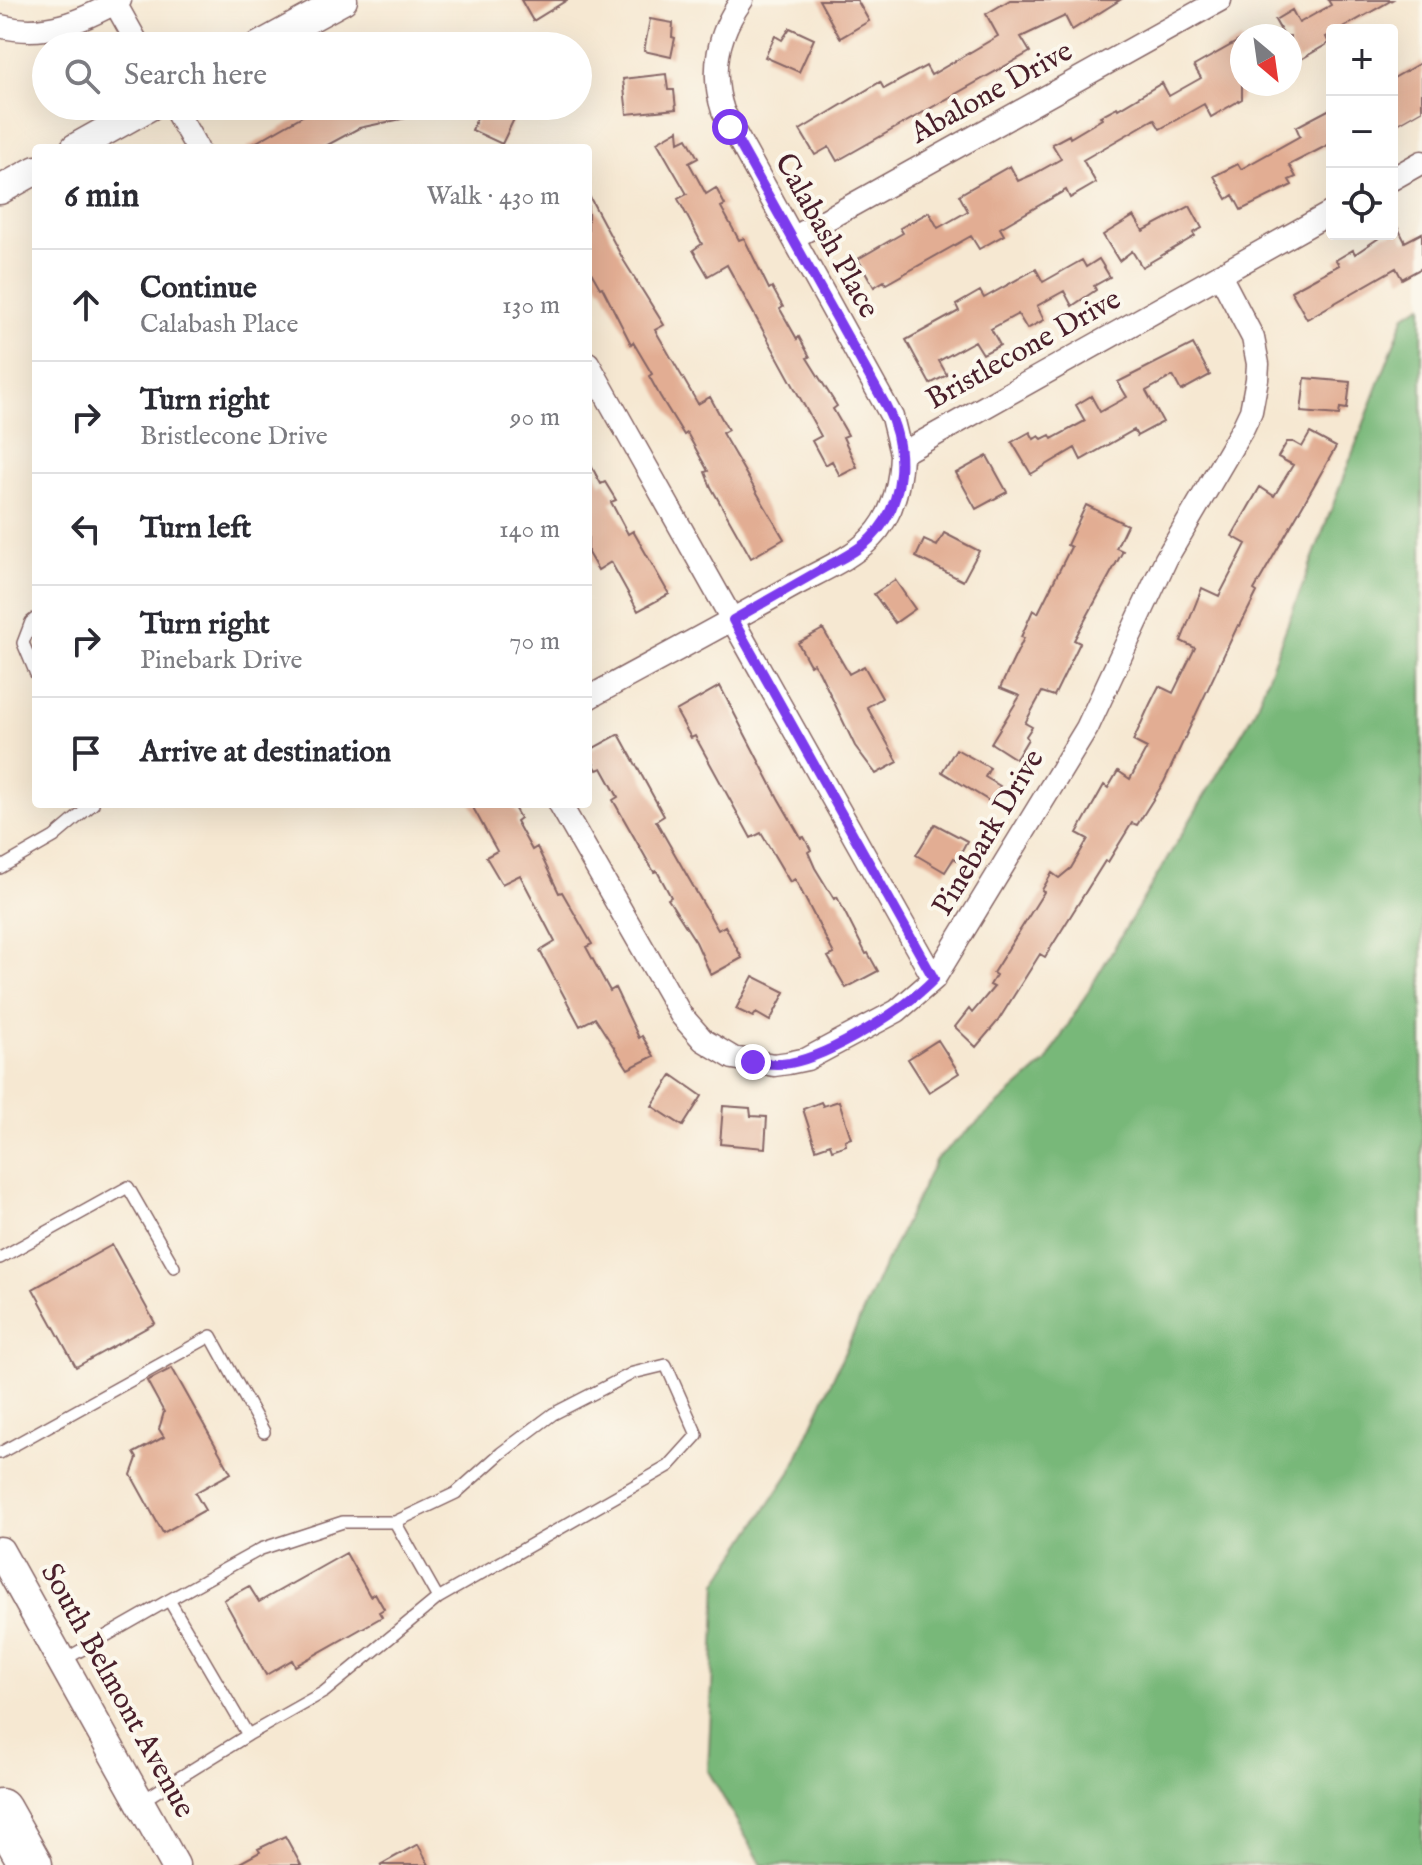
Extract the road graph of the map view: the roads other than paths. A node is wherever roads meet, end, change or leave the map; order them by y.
1 (343, 0) edge
2 (742, 0) edge
3 (1220, 0) edge
4 (118, 2) edge
5 (0, 26) edge
6 (132, 32) edge
7 (285, 32) edge
8 (125, 120) edge
9 (181, 120) edge
10 (82, 144) edge
11 (195, 144) edge
12 (1422, 162) edge
13 (32, 172) edge
14 (1398, 176) edge
15 (0, 190) edge
16 (1326, 215) edge
17 (793, 238) junction
18 (1220, 275) junction
19 (592, 370) edge
20 (901, 454) junction
21 (733, 620) junction
22 (32, 621) edge
23 (32, 664) edge
24 (592, 696) edge
25 (88, 808) edge
26 (562, 808) edge
27 (0, 868) edge
28 (934, 979) junction
29 (0, 1258) edge
30 (174, 1267) dead end
31 (264, 1432) dead end
32 (0, 1453) edge
33 (395, 1522) junction
34 (0, 1551) edge
35 (438, 1598) junction
36 (169, 1600) junction
37 (61, 1661) junction
38 (248, 1735) junction
39 (140, 1803) junction
40 (0, 1810) edge
41 (31, 1865) edge
42 (175, 1865) edge

1 - 7 street
2 - 17 street, Calabash Place
3 - 17 street, Abalone Drive
4 - 5 street
4 - 6 street
8 - 10 street
9 - 11 street
12 - 14 street
13 - 15 street
16 - 18 street, Bristlecone Drive
17 - 20 street, Calabash Place
18 - 20 street, Bristlecone Drive
18 - 28 street, Pinebark Drive
19 - 21 street
20 - 21 street
21 - 24 street
21 - 28 street
22 - 23 lane
25 - 27 lane
26 - 28 street, Pinebark Drive
29 - 30 lane
31 - 32 lane
33 - 35 lane
33 - 35 lane
33 - 36 lane
34 - 37 street, South Belmont Avenue
35 - 38 lane
36 - 37 lane
36 - 38 lane
37 - 39 street, South Belmont Avenue
38 - 39 lane
39 - 42 street, South Belmont Avenue
40 - 41 highway

